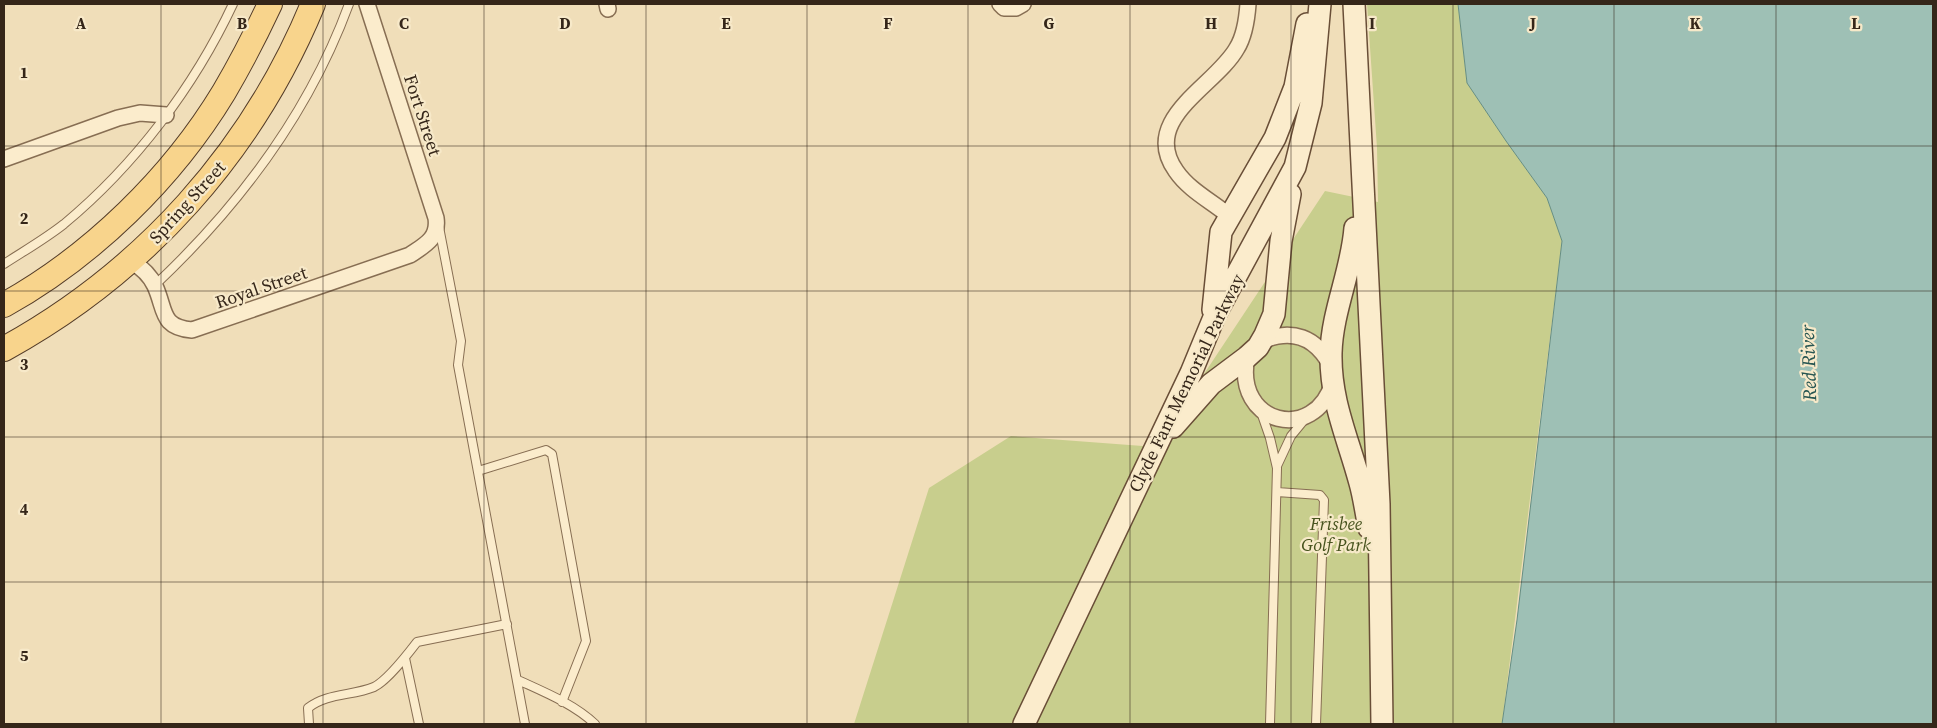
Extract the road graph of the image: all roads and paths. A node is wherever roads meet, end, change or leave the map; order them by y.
1 (233, 4) edge
2 (270, 4) edge
3 (313, 4) edge
4 (349, 4) edge
5 (367, 4) edge
6 (1000, 4) edge
7 (1023, 4) edge
8 (1248, 4) edge
9 (1311, 4) edge
10 (1320, 4) edge
11 (1354, 4) edge
12 (1360, 102) junction
13 (166, 115) junction
14 (4, 159) edge
15 (1295, 167) junction
16 (1228, 215) junction
17 (436, 218) junction
18 (433, 239) joint
19 (131, 261) junction
20 (4, 264) edge
21 (155, 285) junction
22 (4, 305) edge
23 (1207, 332) junction
24 (1262, 341) junction
25 (4, 348) edge
26 (1247, 357) junction
27 (1332, 374) junction
28 (1259, 408) junction
29 (1310, 414) junction
30 (1156, 446) junction
31 (1277, 468) junction
32 (478, 471) junction
33 (1277, 492) junction
34 (508, 624) junction
35 (1382, 625) junction
36 (405, 658) junction
37 (518, 680) junction
38 (562, 702) junction
39 (309, 724) edge
40 (418, 724) edge
41 (525, 724) edge
42 (595, 724) edge
43 (1024, 724) edge
44 (1270, 724) edge
45 (1316, 724) edge
46 (1382, 724) edge

1 - 13 lane
2 - 22 main road, Spring Street
3 - 19 main road, Spring Street
4 - 21 lane
5 - 17 street, Fort Street
6 - 7 street
8 - 16 street
9 - 16 main road
10 - 15 main road, Clyde Fant Memorial Parkway
11 - 12 main road
12 - 27 main road
12 - 35 main road
13 - 14 street
13 - 20 lane
15 - 23 main road, Clyde Fant Memorial Parkway
15 - 24 main road
16 - 23 main road
17 - 18 street, Fort Street
17 - 32 lane
18 - 21 street, Royal Street
19 - 21 street, Royal Street
19 - 25 main road, Spring Street
23 - 30 main road, Clyde Fant Memorial Parkway
24 - 26 main road
24 - 27 street
26 - 28 street
26 - 30 main road
27 - 29 street
27 - 35 main road
28 - 29 street
28 - 31 lane
29 - 31 lane
30 - 43 main road, Clyde Fant Memorial Parkway
31 - 33 lane
32 - 34 lane
32 - 38 lane
33 - 44 lane
33 - 45 lane
34 - 36 lane
34 - 37 lane
35 - 46 main road
36 - 39 lane
36 - 40 lane
37 - 38 lane
37 - 41 lane
38 - 42 lane

